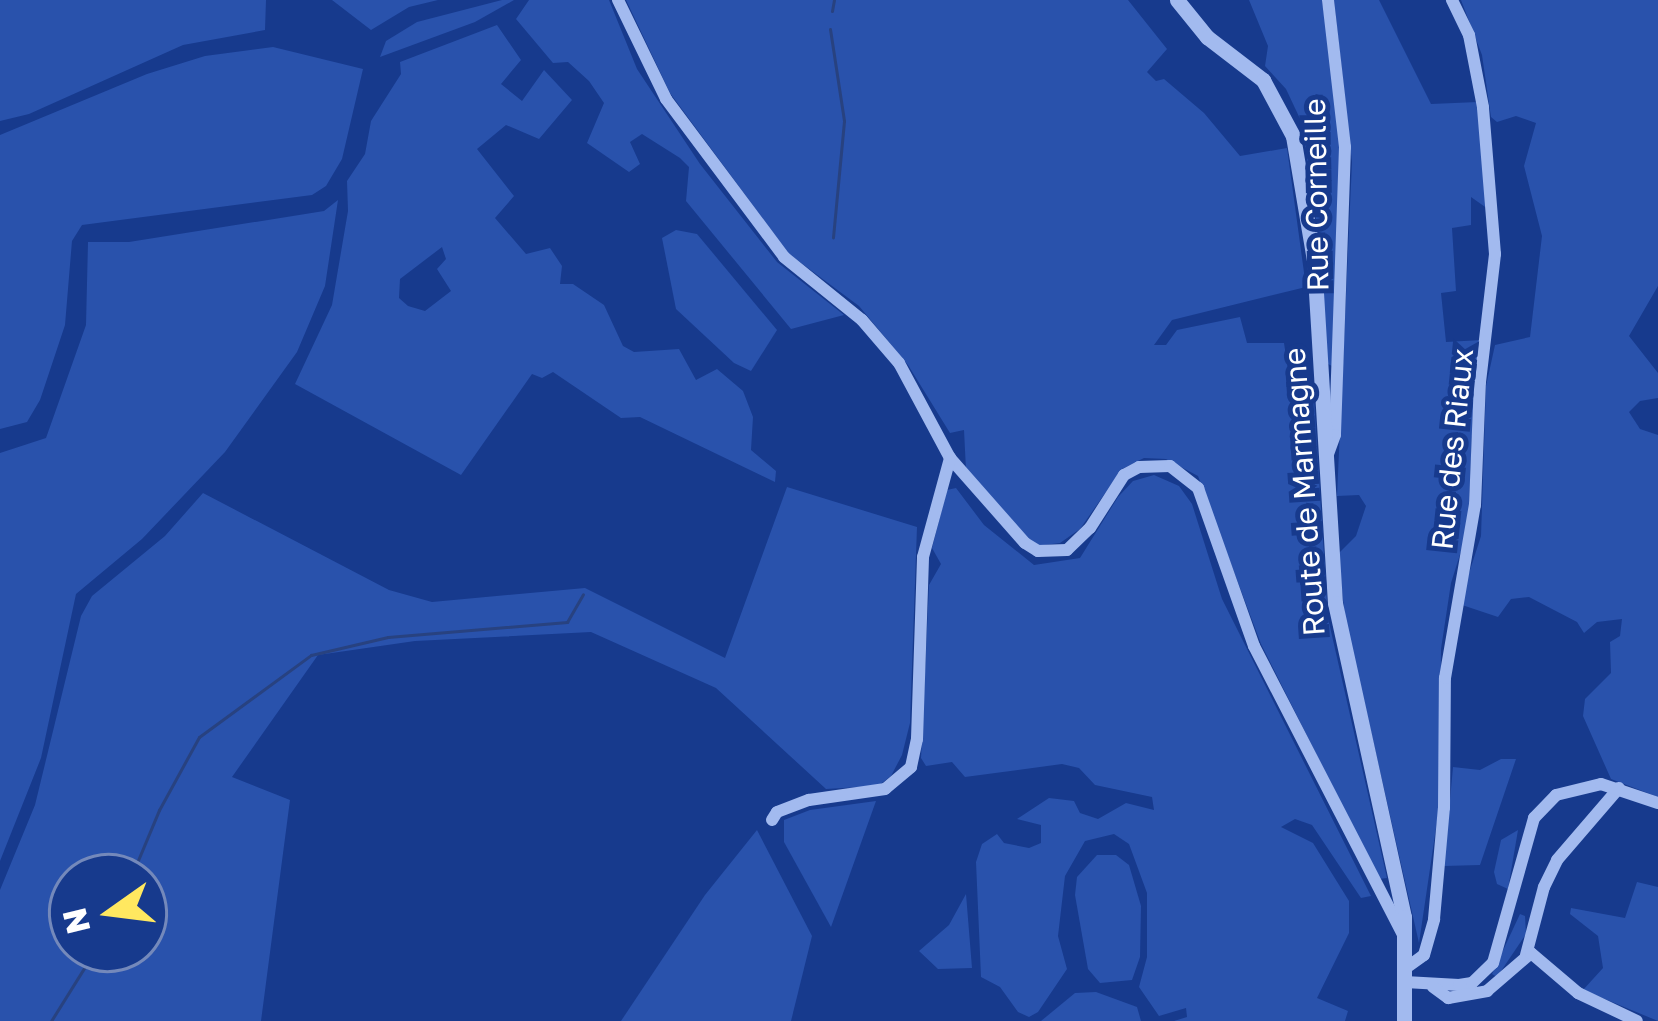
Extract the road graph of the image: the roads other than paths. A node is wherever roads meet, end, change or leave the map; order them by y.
1 (618, 0) edge
2 (1177, 0) edge
3 (1328, 0) edge
4 (1452, 0) edge
5 (950, 458) junction
6 (1326, 461) junction
7 (1619, 788) junction
8 (1658, 803) edge
9 (772, 820) dead end
10 (1406, 940) junction
11 (1526, 956) junction
12 (1405, 975) junction
13 (1432, 986) junction
14 (1404, 1021) edge
15 (1637, 1021) edge

1 - 5 street
2 - 6 street, Route de Marmagne
3 - 6 street, Rue Corneille
4 - 12 street, Rue des Riaux
5 - 9 street
5 - 10 street
6 - 10 street, Route de Marmagne
7 - 8 street
7 - 11 street
7 - 13 street
10 - 12 street, Route de Marmagne
11 - 13 street
11 - 15 street
12 - 13 street
12 - 14 street, Route de Marmagne

